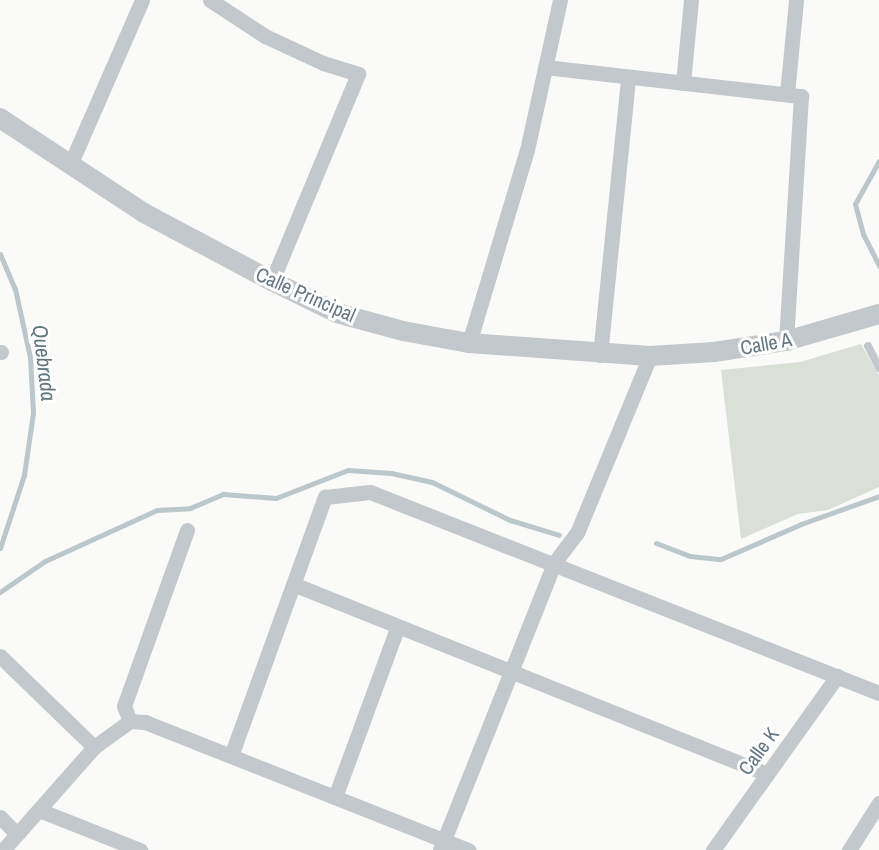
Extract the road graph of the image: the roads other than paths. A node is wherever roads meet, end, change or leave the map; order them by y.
1 (142, 0) edge
2 (210, 0) edge
3 (560, 0) edge
4 (691, 0) edge
5 (796, 0) edge
6 (545, 67) junction
7 (628, 77) junction
8 (683, 83) junction
9 (787, 94) junction
10 (0, 118) edge
11 (70, 165) junction
12 (272, 281) junction
13 (879, 314) edge
14 (786, 341) junction
15 (469, 344) junction
16 (868, 346) dead end
17 (600, 355) junction
18 (650, 356) junction
19 (879, 368) edge
20 (187, 530) dead end
21 (554, 563) junction
22 (293, 584) junction
23 (398, 627) junction
24 (0, 656) edge
25 (511, 673) junction
26 (837, 676) junction
27 (879, 693) edge
28 (130, 722) junction
29 (94, 747) junction
30 (231, 756) junction
31 (767, 774) junction
32 (335, 797) junction
33 (879, 803) edge
34 (39, 810) junction
35 (0, 817) edge
36 (18, 834) junction
37 (442, 845) edge
38 (3, 850) edge
39 (140, 850) edge
40 (469, 850) edge
41 (713, 850) edge
42 (849, 850) edge

1 - 11 street
2 - 12 street
3 - 6 street
4 - 8 street
5 - 9 street
6 - 7 street
6 - 15 street
7 - 8 street
7 - 17 street
8 - 9 street
9 - 14 street
10 - 11 street, Calle Principal
11 - 12 street, Calle Principal
12 - 15 street, Calle Principal
13 - 14 street, Calle A
14 - 18 street, Calle A
15 - 17 street, Calle Principal
16 - 19 lane
17 - 18 street, Calle Principal
18 - 21 street
20 - 28 street
21 - 22 street
21 - 25 street
21 - 26 street
22 - 23 street
22 - 30 street
23 - 25 street
23 - 32 street
24 - 29 street
25 - 31 street
25 - 37 street
26 - 27 street
26 - 31 street, Calle K
28 - 29 street
28 - 30 street
29 - 34 street
30 - 32 street
31 - 41 street, Calle K
32 - 37 street
33 - 42 street
34 - 36 street
34 - 39 street
35 - 36 street
36 - 38 street
37 - 40 street

